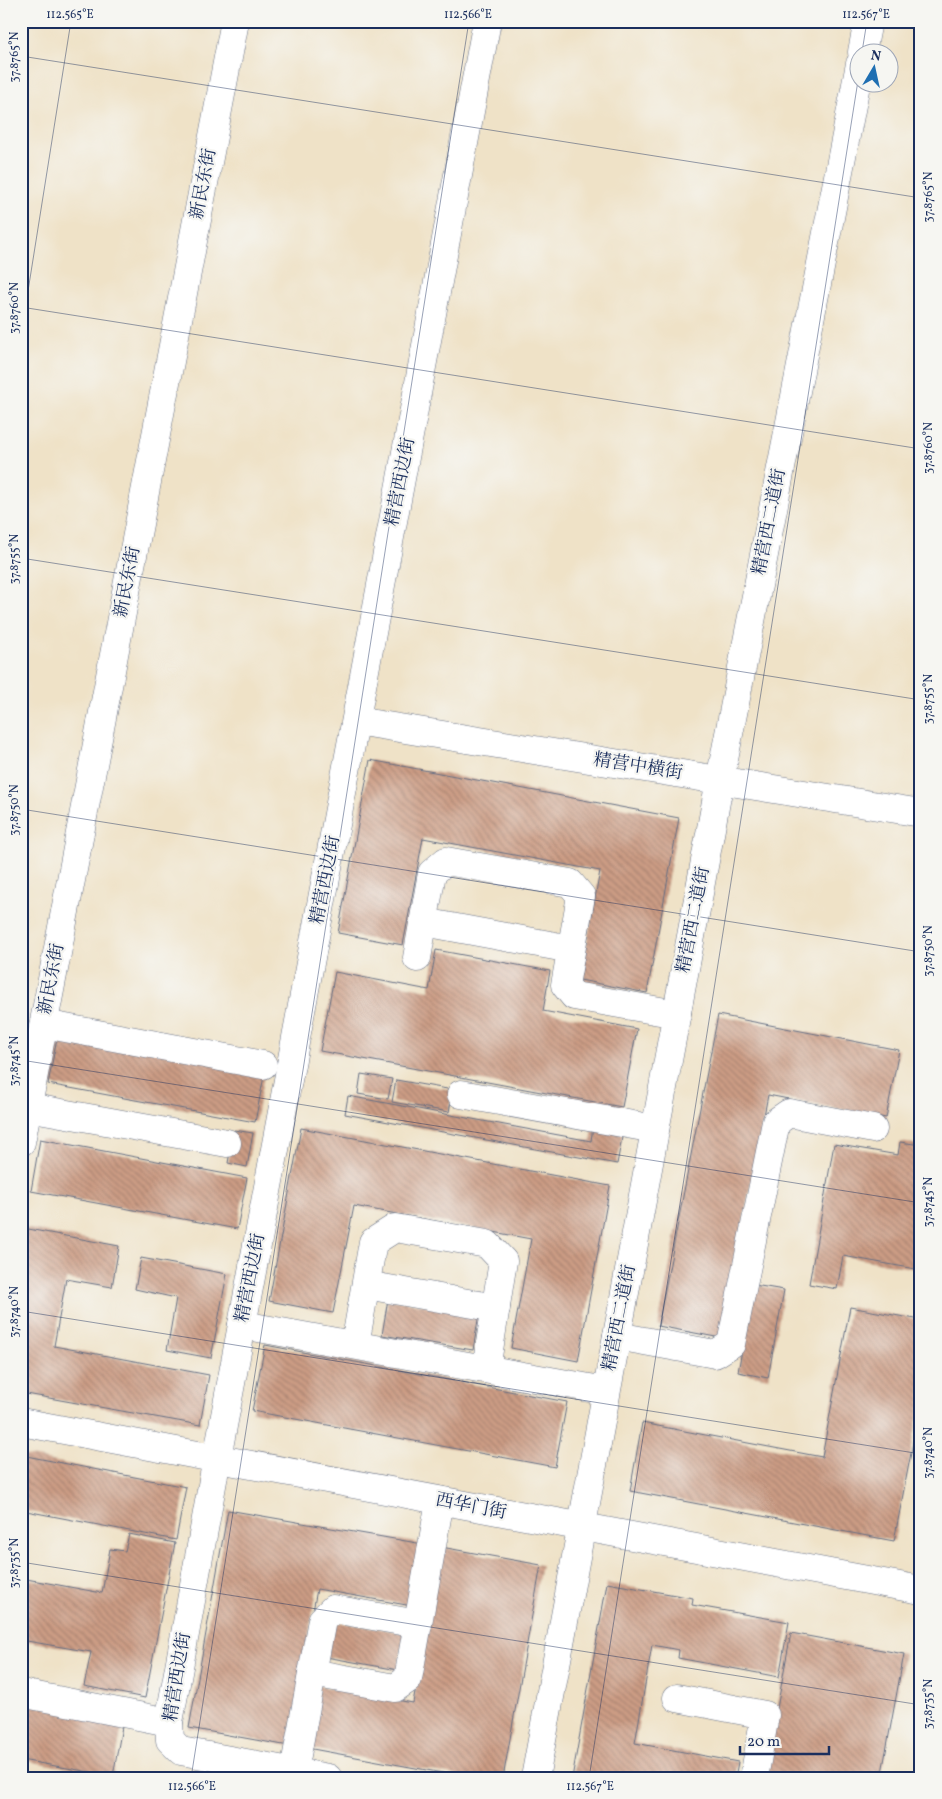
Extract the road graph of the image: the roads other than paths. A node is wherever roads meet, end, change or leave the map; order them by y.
1 (236, 21) edge
2 (487, 21) edge
3 (868, 21) edge
4 (864, 42) edge
5 (855, 92) edge
6 (356, 721) junction
7 (720, 780) junction
8 (921, 814) edge
9 (424, 922) junction
10 (571, 949) junction
11 (417, 958) dead end
12 (677, 1014) junction
13 (44, 1024) junction
14 (263, 1065) dead end
15 (461, 1094) dead end
16 (28, 1107) junction
17 (655, 1129) junction
18 (873, 1129) dead end
19 (21, 1142) edge
20 (228, 1144) dead end
21 (366, 1285) junction
22 (496, 1308) junction
23 (242, 1325) junction
24 (616, 1336) junction
25 (355, 1345) junction
26 (486, 1369) junction
27 (606, 1391) junction
28 (21, 1422) edge
29 (217, 1458) junction
30 (440, 1501) junction
31 (580, 1528) junction
32 (921, 1590) edge
33 (418, 1624) junction
34 (312, 1673) junction
35 (21, 1692) edge
36 (677, 1698) dead end
37 (170, 1731) junction
38 (294, 1772) junction
39 (328, 1778) edge
40 (535, 1778) edge
41 (754, 1778) edge

1 - 13 street, 新民东街
2 - 6 street, 精营西边街
3 - 4 street
5 - 7 street, 精营西二道街
6 - 7 street, 精营中横街
6 - 23 street, 精营西边街
7 - 8 street, 精营中横街
7 - 12 street, 精营西二道街
9 - 10 street
9 - 10 street
9 - 11 street
10 - 12 street
12 - 17 street, 精营西二道街
13 - 14 street
13 - 16 street, 新民东街
15 - 17 street
16 - 19 street, 新民东街
16 - 20 street
17 - 24 street, 精营西二道街
18 - 24 street
21 - 22 street
21 - 22 street
21 - 25 street
22 - 26 street
23 - 25 street
23 - 29 street, 精营西边街
24 - 27 street, 精营西二道街
25 - 26 street
26 - 27 street
27 - 31 street, 精营西二道街
28 - 29 street, 西华门街
29 - 30 street, 西华门街
29 - 37 street, 精营西边街
30 - 31 street, 西华门街
30 - 33 street
31 - 32 street, 西华门街
31 - 40 street, 精营西二道街
33 - 34 street
33 - 34 street
34 - 38 street
35 - 37 street
36 - 41 street
37 - 38 street
38 - 39 street

